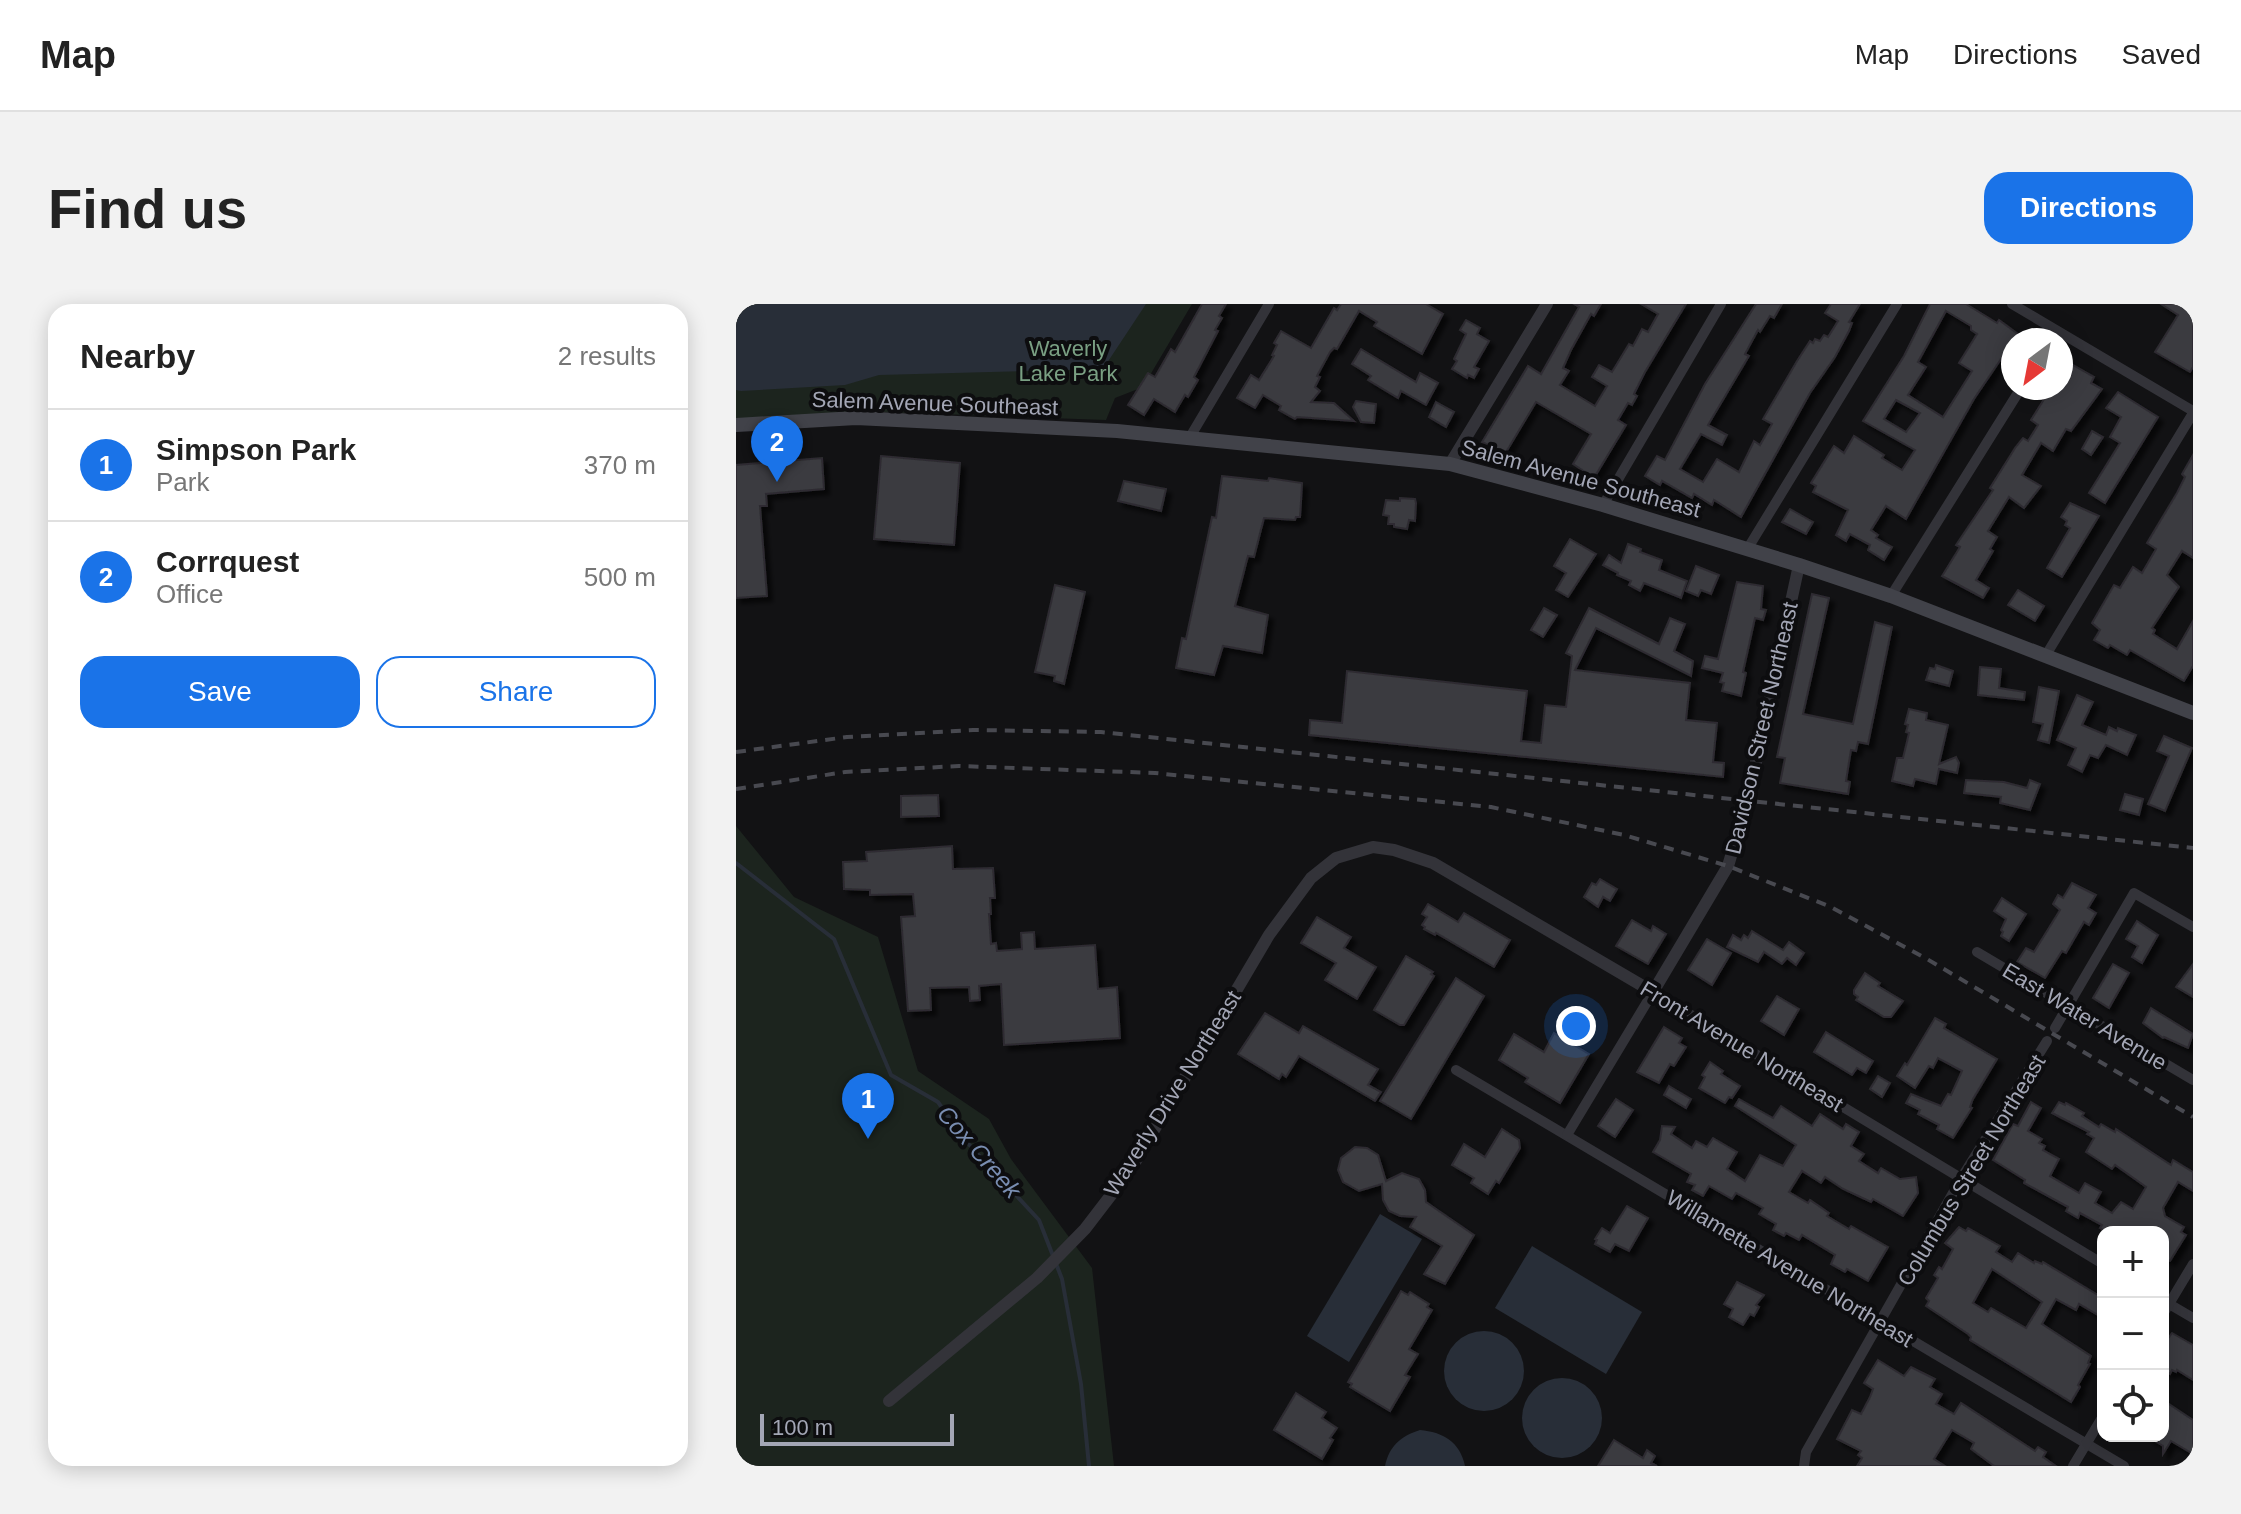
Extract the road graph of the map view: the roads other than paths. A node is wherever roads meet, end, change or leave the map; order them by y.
1 (1269, 304) edge
2 (1547, 304) edge
3 (1721, 304) edge
4 (1897, 304) edge
5 (2012, 304) edge
6 (2045, 328) edge
7 (2073, 346) edge
8 (2014, 400) edge
9 (2193, 412) edge
10 (736, 425) edge
11 (1190, 437) junction
12 (1450, 464) junction
13 (1603, 505) junction
14 (1748, 548) junction
15 (1799, 565) junction
16 (1891, 596) junction
17 (2046, 655) junction
18 (2193, 713) edge
19 (1373, 847) joint
20 (2193, 927) edge
21 (1977, 952) dead end
22 (1653, 992) junction
23 (2068, 1006) junction
24 (2055, 1028) dead end
25 (2047, 1041) dead end
26 (1456, 1070) dead end
27 (2193, 1080) edge
28 (1567, 1135) junction
29 (1962, 1177) junction
30 (2097, 1260) edge
31 (2193, 1264) edge
32 (2169, 1300) edge
33 (2169, 1308) edge
34 (2193, 1318) edge
35 (1881, 1323) junction
36 (889, 1401) dead end
37 (2097, 1426) edge
38 (2087, 1444) junction
39 (1804, 1466) edge
40 (2073, 1466) edge
41 (2124, 1466) edge

1 - 11 street
2 - 12 street
3 - 13 street
4 - 14 street
5 - 6 street
7 - 9 street
8 - 16 street
9 - 17 street
10 - 11 main road, Salem Avenue Southeast
11 - 12 main road, Salem Avenue Southeast
12 - 13 main road, Salem Avenue Southeast
13 - 14 main road, Salem Avenue Southeast
14 - 15 main road, Salem Avenue Southeast
15 - 16 main road, Salem Avenue Southeast
15 - 22 street, Davidson Street Northeast
16 - 17 main road, Salem Avenue Southeast
17 - 18 main road, Salem Avenue Southeast
19 - 22 street, Front Avenue Northeast
19 - 36 street, Waverly Drive Northeast
20 - 23 street, Columbus Street Northeast
21 - 23 street, East Water Avenue
22 - 28 street, Davidson Street Northeast
22 - 29 street, Front Avenue Northeast
23 - 24 street, Columbus Street Northeast
23 - 27 street, East Water Avenue
25 - 29 street, Columbus Street Northeast
26 - 28 street, Willamette Avenue Northeast
28 - 35 street, Willamette Avenue Northeast
29 - 30 street, Front Avenue Northeast
29 - 35 street, Columbus Street Northeast
31 - 32 street
33 - 34 street
35 - 38 street, Willamette Avenue Northeast
35 - 39 street, Columbus Street Northeast
37 - 38 street
38 - 40 street
38 - 41 street, Willamette Avenue Northeast

